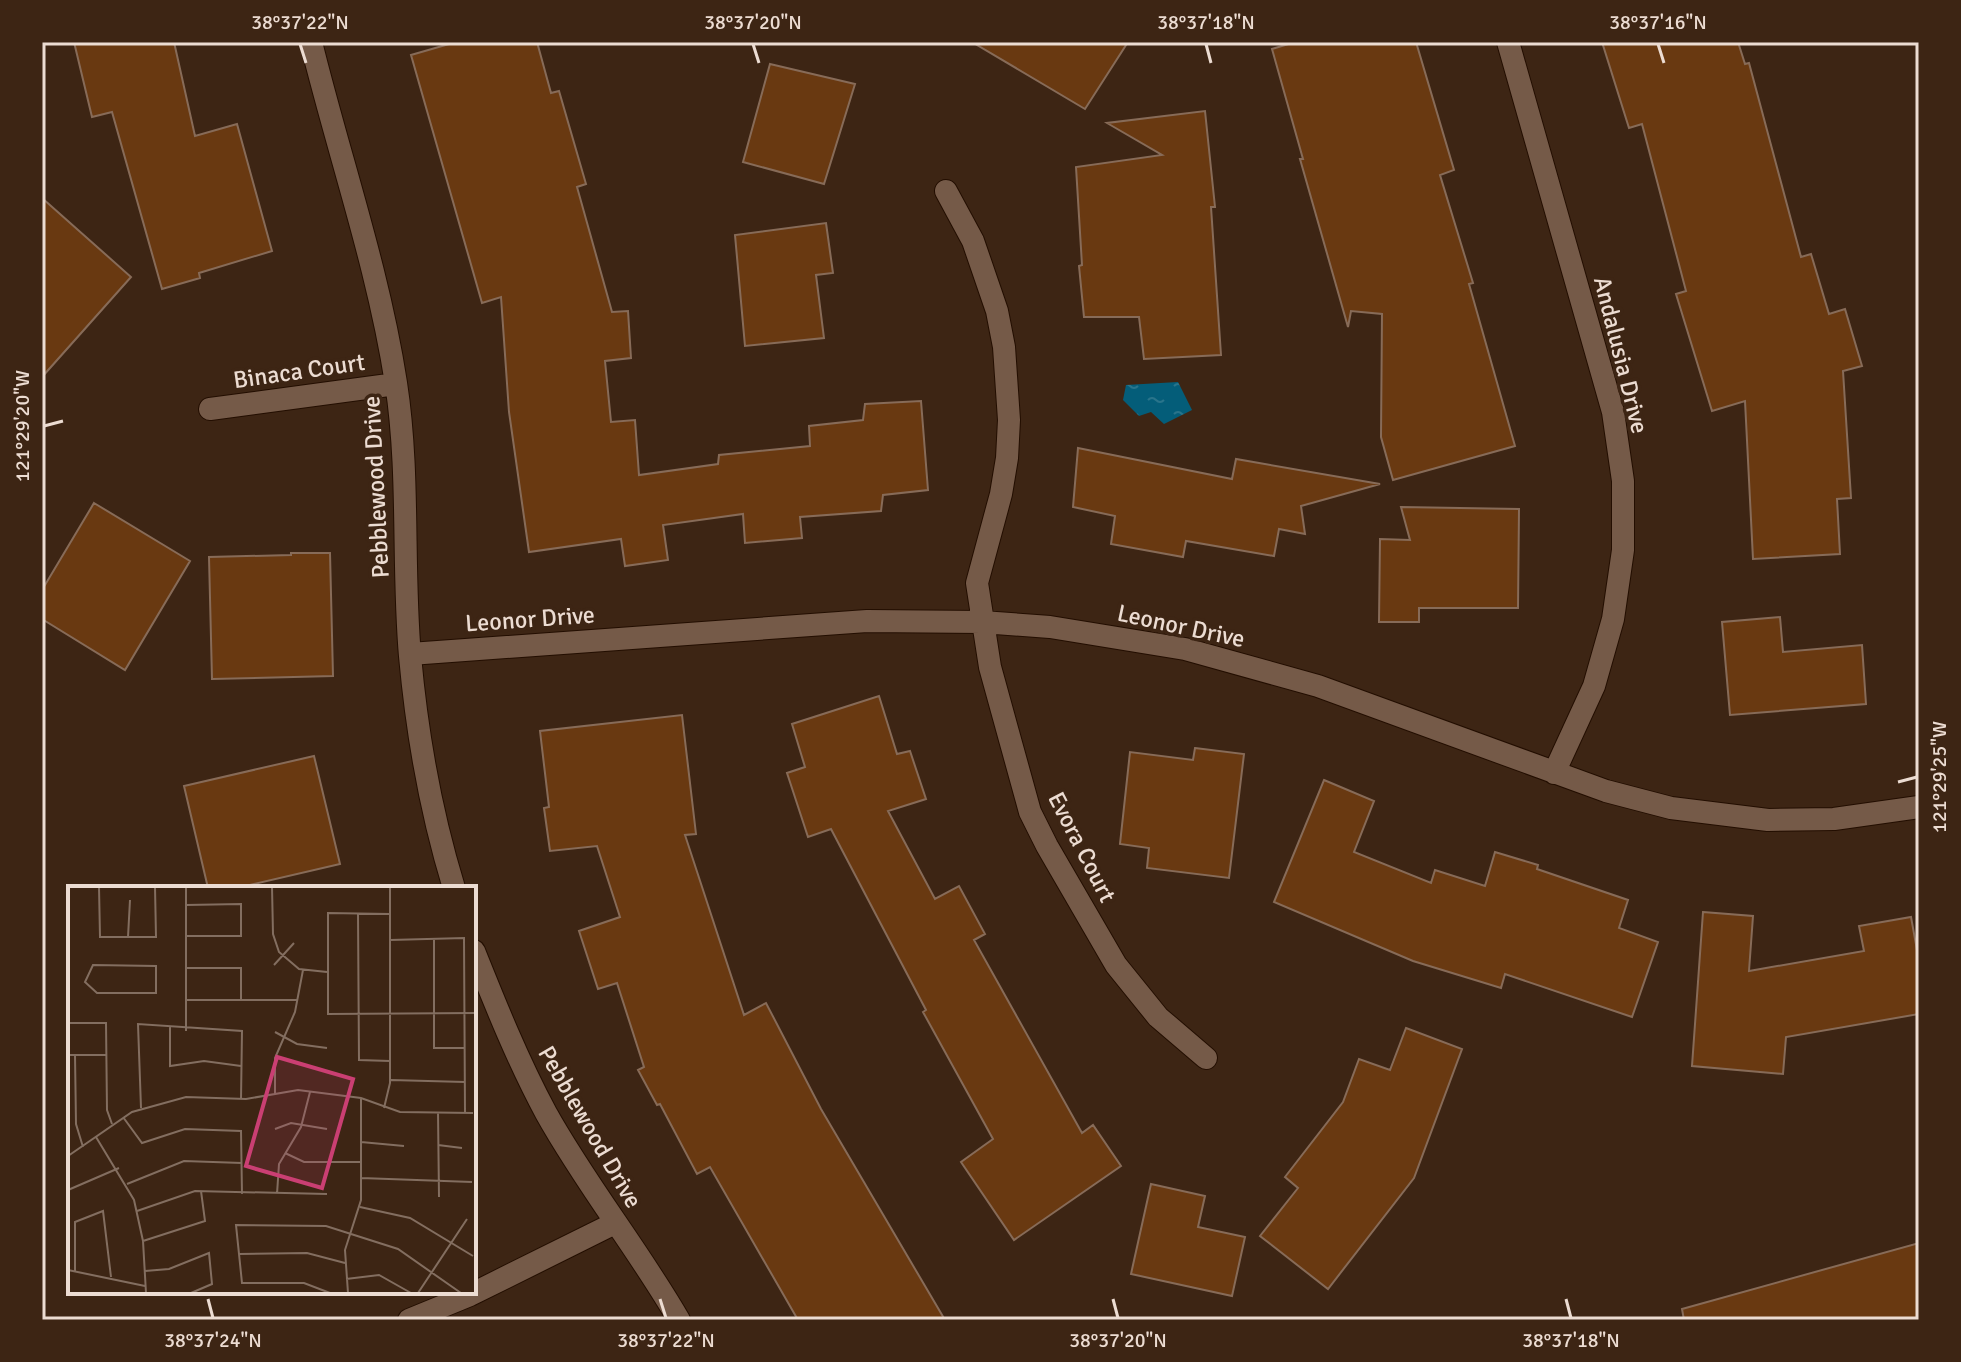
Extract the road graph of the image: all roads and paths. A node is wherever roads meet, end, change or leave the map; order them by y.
1 (311, 42) edge
2 (1508, 42) edge
3 (946, 191) dead end
4 (396, 384) junction
5 (210, 409) dead end
6 (982, 622) junction
7 (410, 654) junction
8 (1554, 773) junction
9 (1919, 807) edge
10 (453, 886) edge
11 (476, 956) edge
12 (1206, 1058) dead end
13 (615, 1223) junction
14 (476, 1292) edge
15 (472, 1294) edge
16 (409, 1320) edge
17 (679, 1320) edge

1 - 4 street, Pebblewood Drive
2 - 8 street, Andalusia Drive
3 - 6 street, Evora Court
4 - 5 street, Binaca Court
4 - 7 street, Pebblewood Drive
6 - 7 street, Leonor Drive
6 - 8 street, Leonor Drive
6 - 12 street, Evora Court
7 - 10 street, Pebblewood Drive
8 - 9 street, Leonor Drive
11 - 13 street, Pebblewood Drive
13 - 14 street
13 - 17 street, Pebblewood Drive
15 - 16 street

